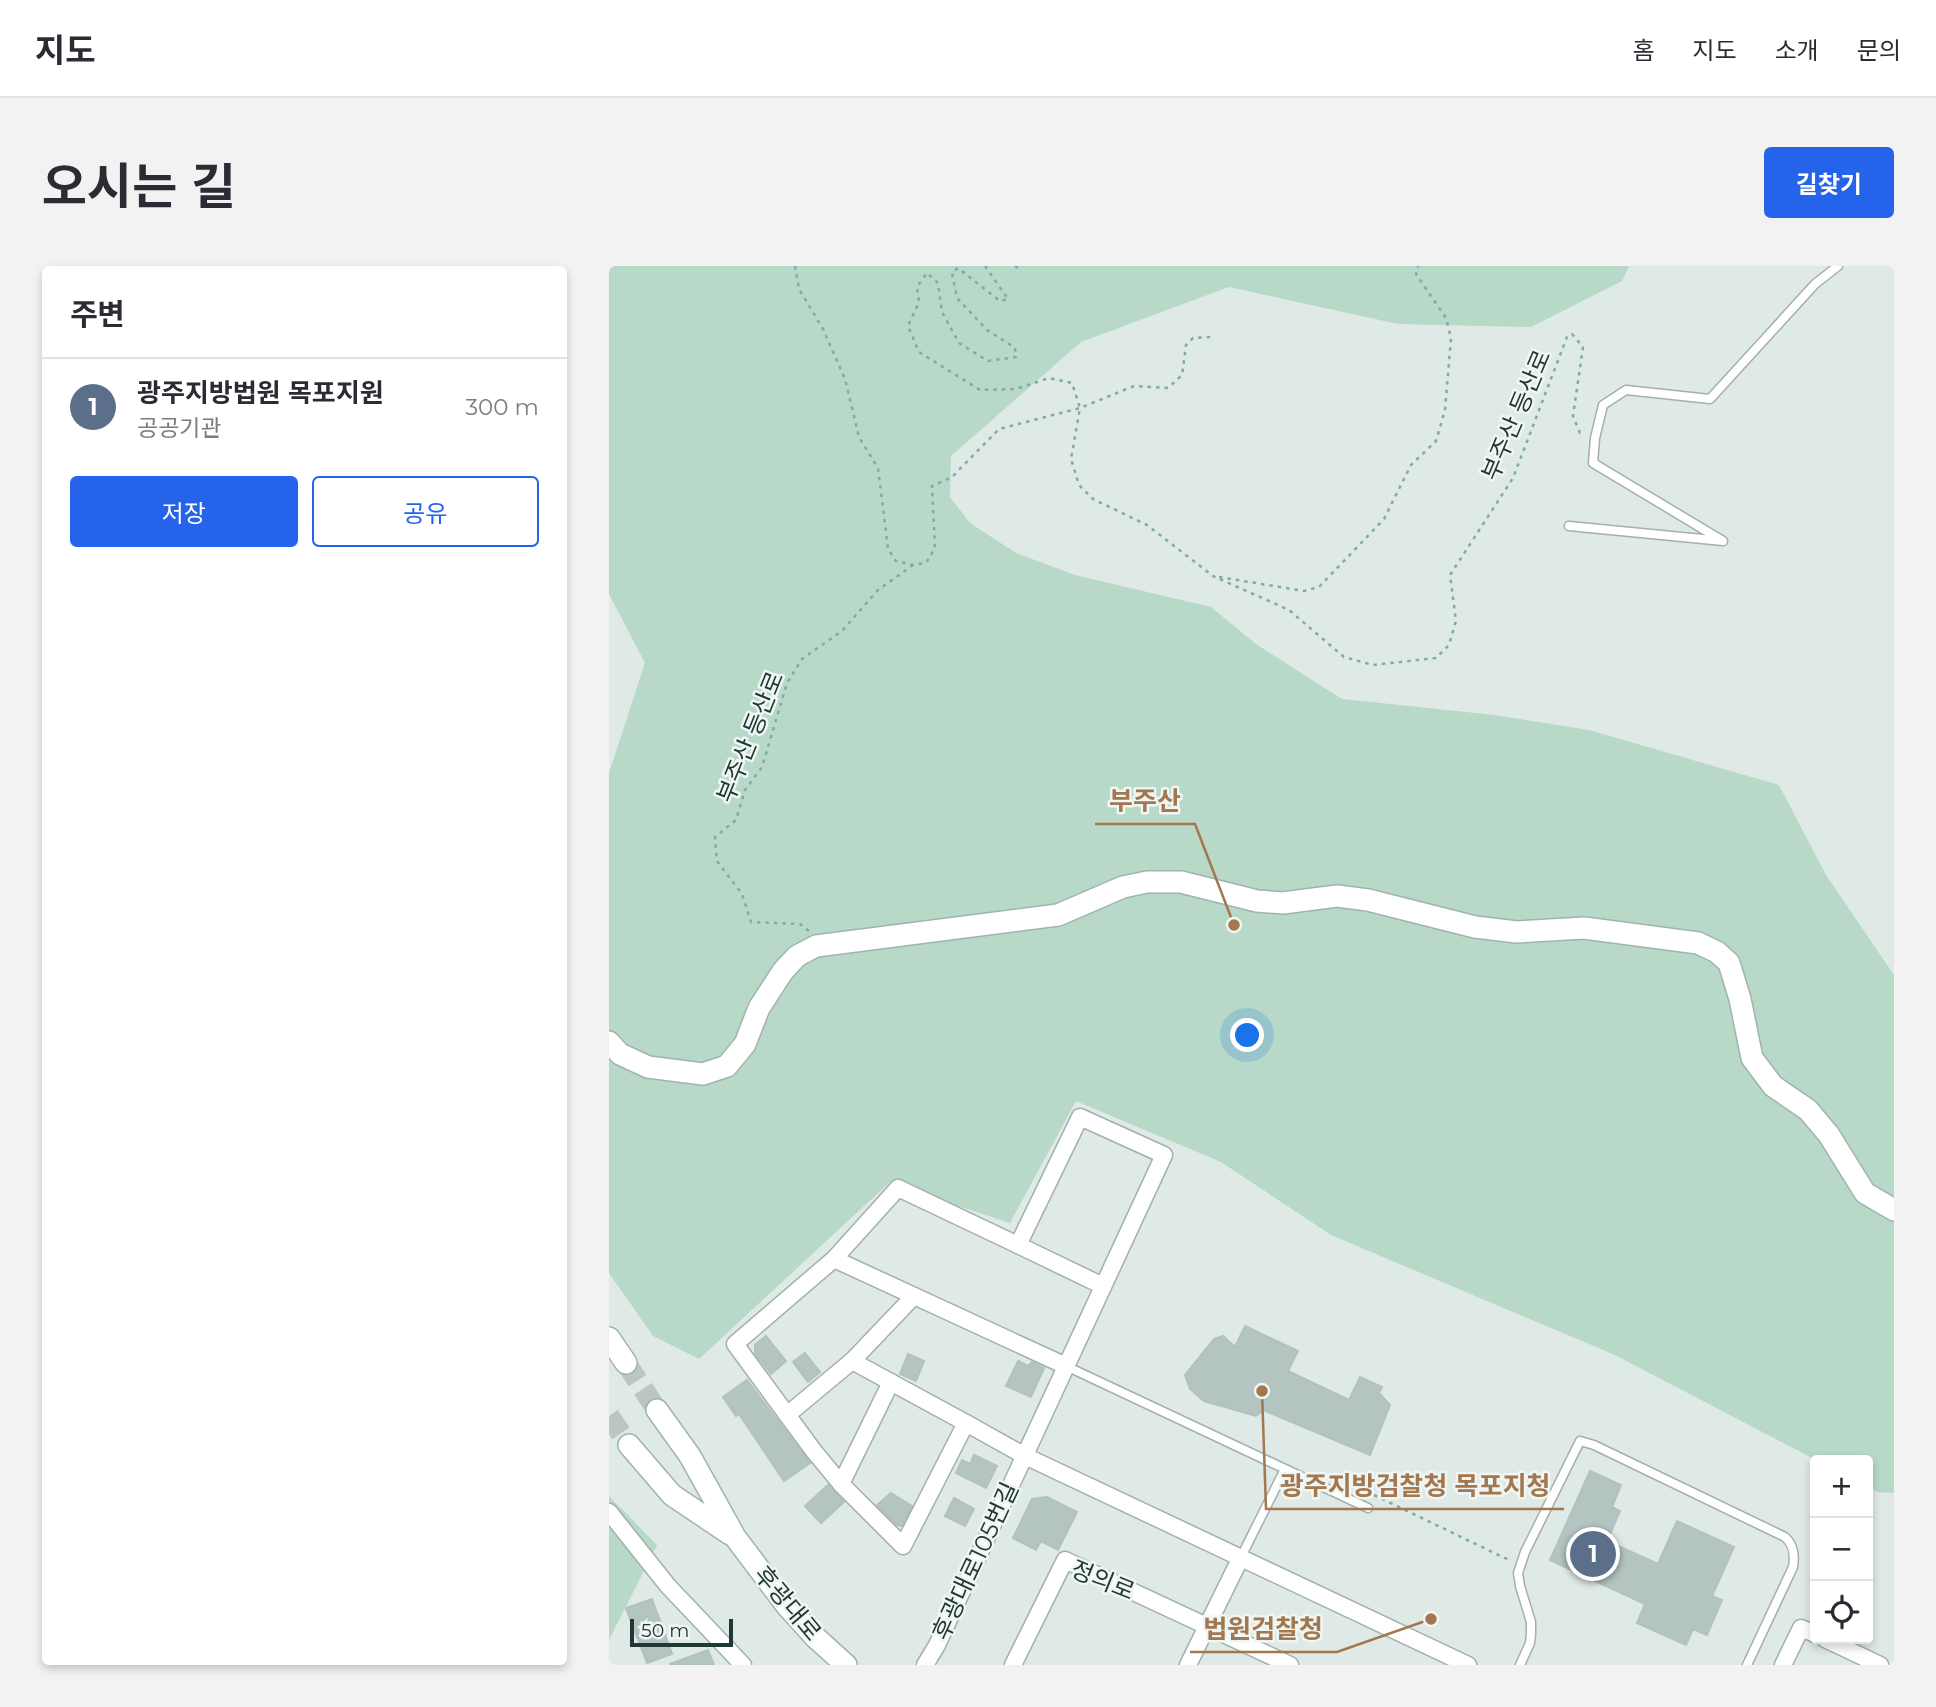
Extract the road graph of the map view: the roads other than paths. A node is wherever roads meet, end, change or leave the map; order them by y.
1 (1838, 266) edge
2 (1569, 526) dead end
3 (609, 1042) edge
4 (1894, 1210) edge
5 (1019, 1245) junction
6 (834, 1259) junction
7 (1103, 1286) junction
8 (914, 1296) junction
9 (609, 1338) edge
10 (852, 1361) junction
11 (627, 1363) tunnel mouth
12 (1066, 1366) junction
13 (891, 1382) junction
14 (657, 1410) tunnel mouth
15 (787, 1415) junction
16 (966, 1423) junction
17 (629, 1445) tunnel mouth
18 (1024, 1455) junction
19 (1285, 1469) junction
20 (841, 1484) junction
21 (1368, 1508) dead end
22 (609, 1511) edge
23 (734, 1537) junction
24 (1241, 1557) junction
25 (1207, 1626) junction
26 (1810, 1632) edge
27 (1835, 1644) edge
28 (743, 1665) edge
29 (846, 1665) edge
30 (925, 1665) edge
31 (1013, 1665) edge
32 (1188, 1665) edge
33 (1290, 1665) edge
34 (1468, 1665) edge
35 (1520, 1665) edge
36 (1747, 1665) edge
37 (1783, 1665) edge
38 (1879, 1665) edge

1 - 2 lane
3 - 4 street
5 - 6 street
5 - 7 street
5 - 7 street, 후광대로105번길
6 - 8 street
6 - 15 street
7 - 12 street, 후광대로105번길
8 - 10 street
8 - 12 street
9 - 11 street
10 - 13 street, 후광대로105번길
10 - 15 street
12 - 18 street, 후광대로105번길
12 - 19 lane
13 - 16 street, 후광대로105번길
13 - 20 street
14 - 23 street, 후광대로
15 - 20 street
16 - 18 street, 후광대로105번길
16 - 20 street
17 - 23 street, 후광대로
18 - 24 street
18 - 30 street, 후광대로105번길
19 - 21 lane
19 - 24 lane
22 - 28 street
23 - 29 street, 후광대로
24 - 25 street
24 - 34 street
25 - 31 street, 정의로
25 - 32 street
25 - 33 street, 정의로
26 - 37 street
27 - 38 street
35 - 36 lane

